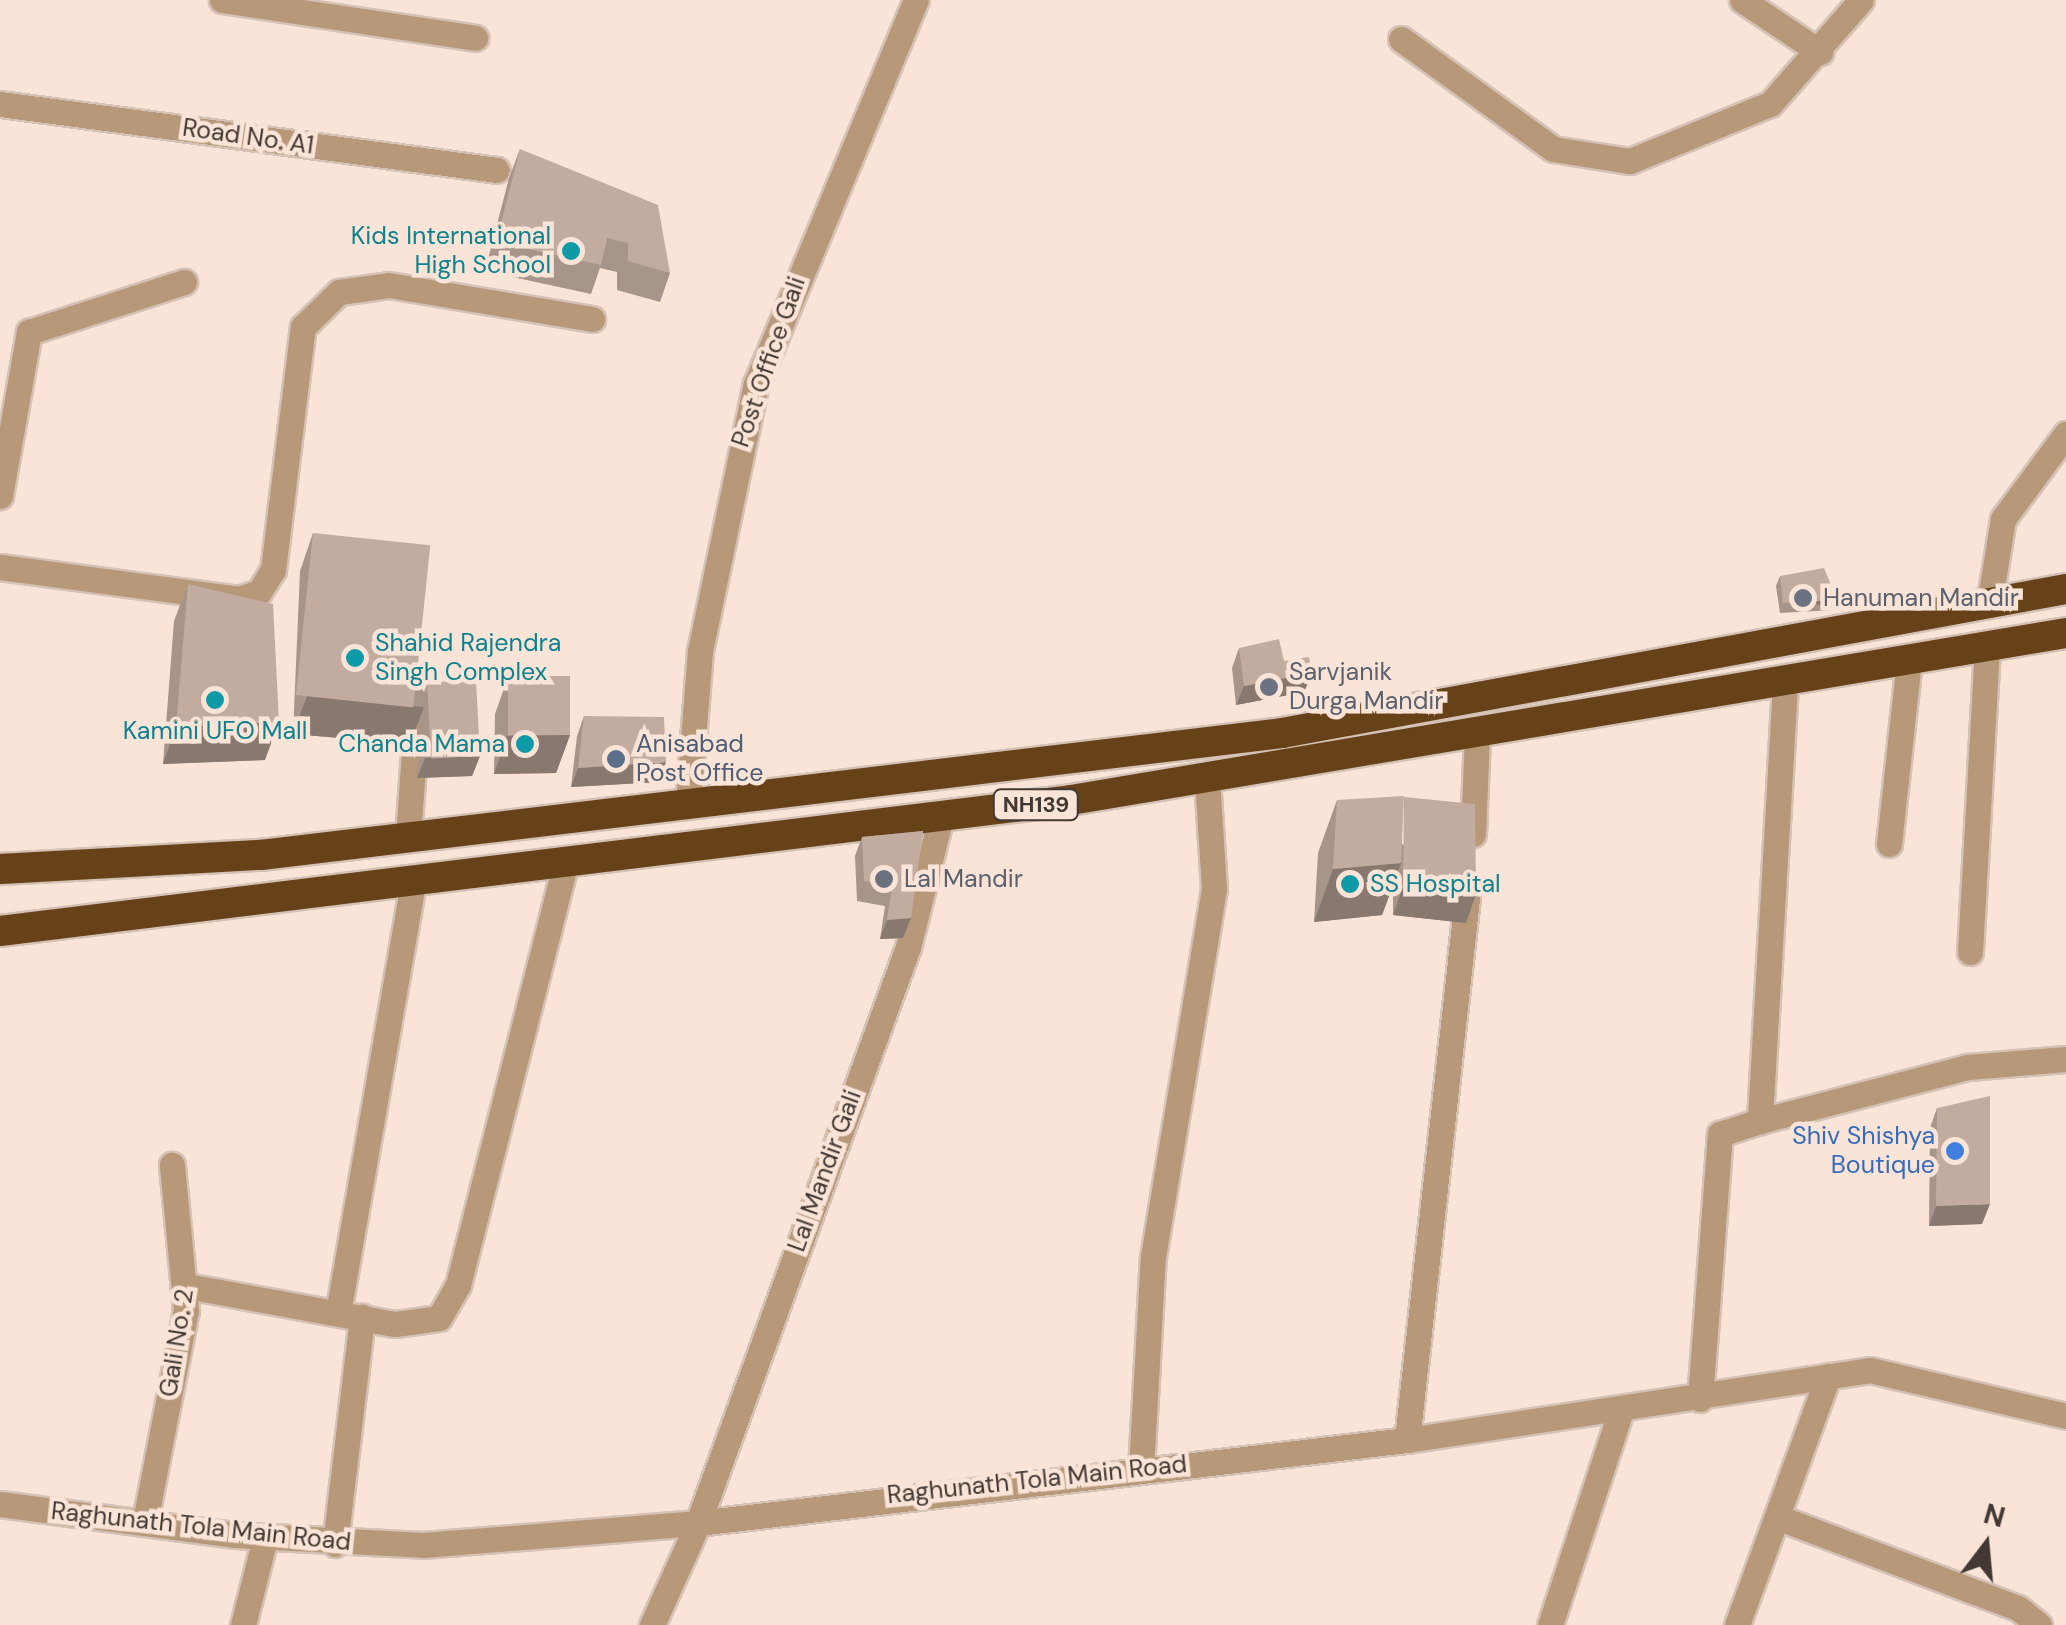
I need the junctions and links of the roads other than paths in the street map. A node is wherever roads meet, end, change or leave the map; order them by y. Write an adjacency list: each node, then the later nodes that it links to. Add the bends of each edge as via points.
1 (222, 0): 5 (street)
2 (916, 0): 24 (street, Post Office Gali, via 751,402 702,633)
3 (1742, 0): 7 (street)
4 (1861, 0): 7 (street)
5 (475, 38)
6 (1401, 39): 7 (street, via 1511,123 1600,162 1671,150 1745,118)
7 (1820, 52)
8 (0, 104): 9 (street, Road No. A1)
9 (497, 170)
10 (184, 282): 13 (street, via 29,332)
11 (592, 319): 14 (street, via 388,285 339,292 303,327 274,570 259,592 240,599)
12 (2066, 434): 16 (street, via 2002,519)
13 (0, 496)
14 (0, 567)
15 (2066, 589): 16 (highway, NH139)
16 (1989, 605): 24 (highway, NH139, via 1282,733)
17 (2066, 633): 18 (highway, NH139)
18 (1987, 646): 19 (highway, NH139); 32 (street)
19 (1909, 661): 21 (highway, NH139); 27 (street)
20 (421, 681): 26 (street)
21 (1785, 684): 22 (highway, NH139); 34 (street)
22 (1477, 734): 23 (highway, NH139); 42 (street, via 1456,1041 1424,1242)
23 (1207, 778): 25 (highway, NH139); 43 (street, via 1212,906 1152,1257)
24 (688, 804): 26 (highway, NH139)
25 (941, 817): 28 (highway, NH139); 47 (street, Lal Mandir Gali, via 908,947)
26 (408, 837): 29 (highway, NH139)
27 (1889, 844)
28 (566, 864): 30 (highway, NH139); 37 (street, via 452,1302 424,1326)
29 (0, 870)
30 (413, 883): 31 (highway, NH139); 37 (street)
31 (0, 931)
32 (1970, 952)
33 (2066, 1060): 34 (street, via 1968,1067)
34 (1760, 1121): 39 (street, via 1720,1134)
35 (172, 1165): 36 (street, Gali No. 2)
36 (187, 1286): 37 (street); 46 (street, Gali No. 2)
37 (350, 1315): 49 (street)
38 (1828, 1376): 39 (street, Raghunath Tola Main Road); 41 (street, Raghunath Tola Main Road, via 1918,1374); 45 (street)
39 (1700, 1400): 40 (street, Raghunath Tola Main Road)
40 (1620, 1413): 42 (street, Raghunath Tola Main Road); 52 (street)
41 (2066, 1416)
42 (1407, 1440): 43 (street, Raghunath Tola Main Road)
43 (1142, 1469): 47 (street, Raghunath Tola Main Road)
44 (0, 1504): 46 (street, Raghunath Tola Main Road)
45 (1777, 1517): 53 (street); 54 (street, via 2018,1608)
46 (144, 1521): 48 (street, Raghunath Tola Main Road)
47 (698, 1523): 49 (street, Raghunath Tola Main Road); 51 (street, Lal Mandir Gali)
48 (264, 1538): 49 (street, Raghunath Tola Main Road); 50 (street)
49 (335, 1544)
50 (243, 1625)
51 (652, 1625)
52 (1550, 1625)
53 (1737, 1625)
54 (2039, 1625)

